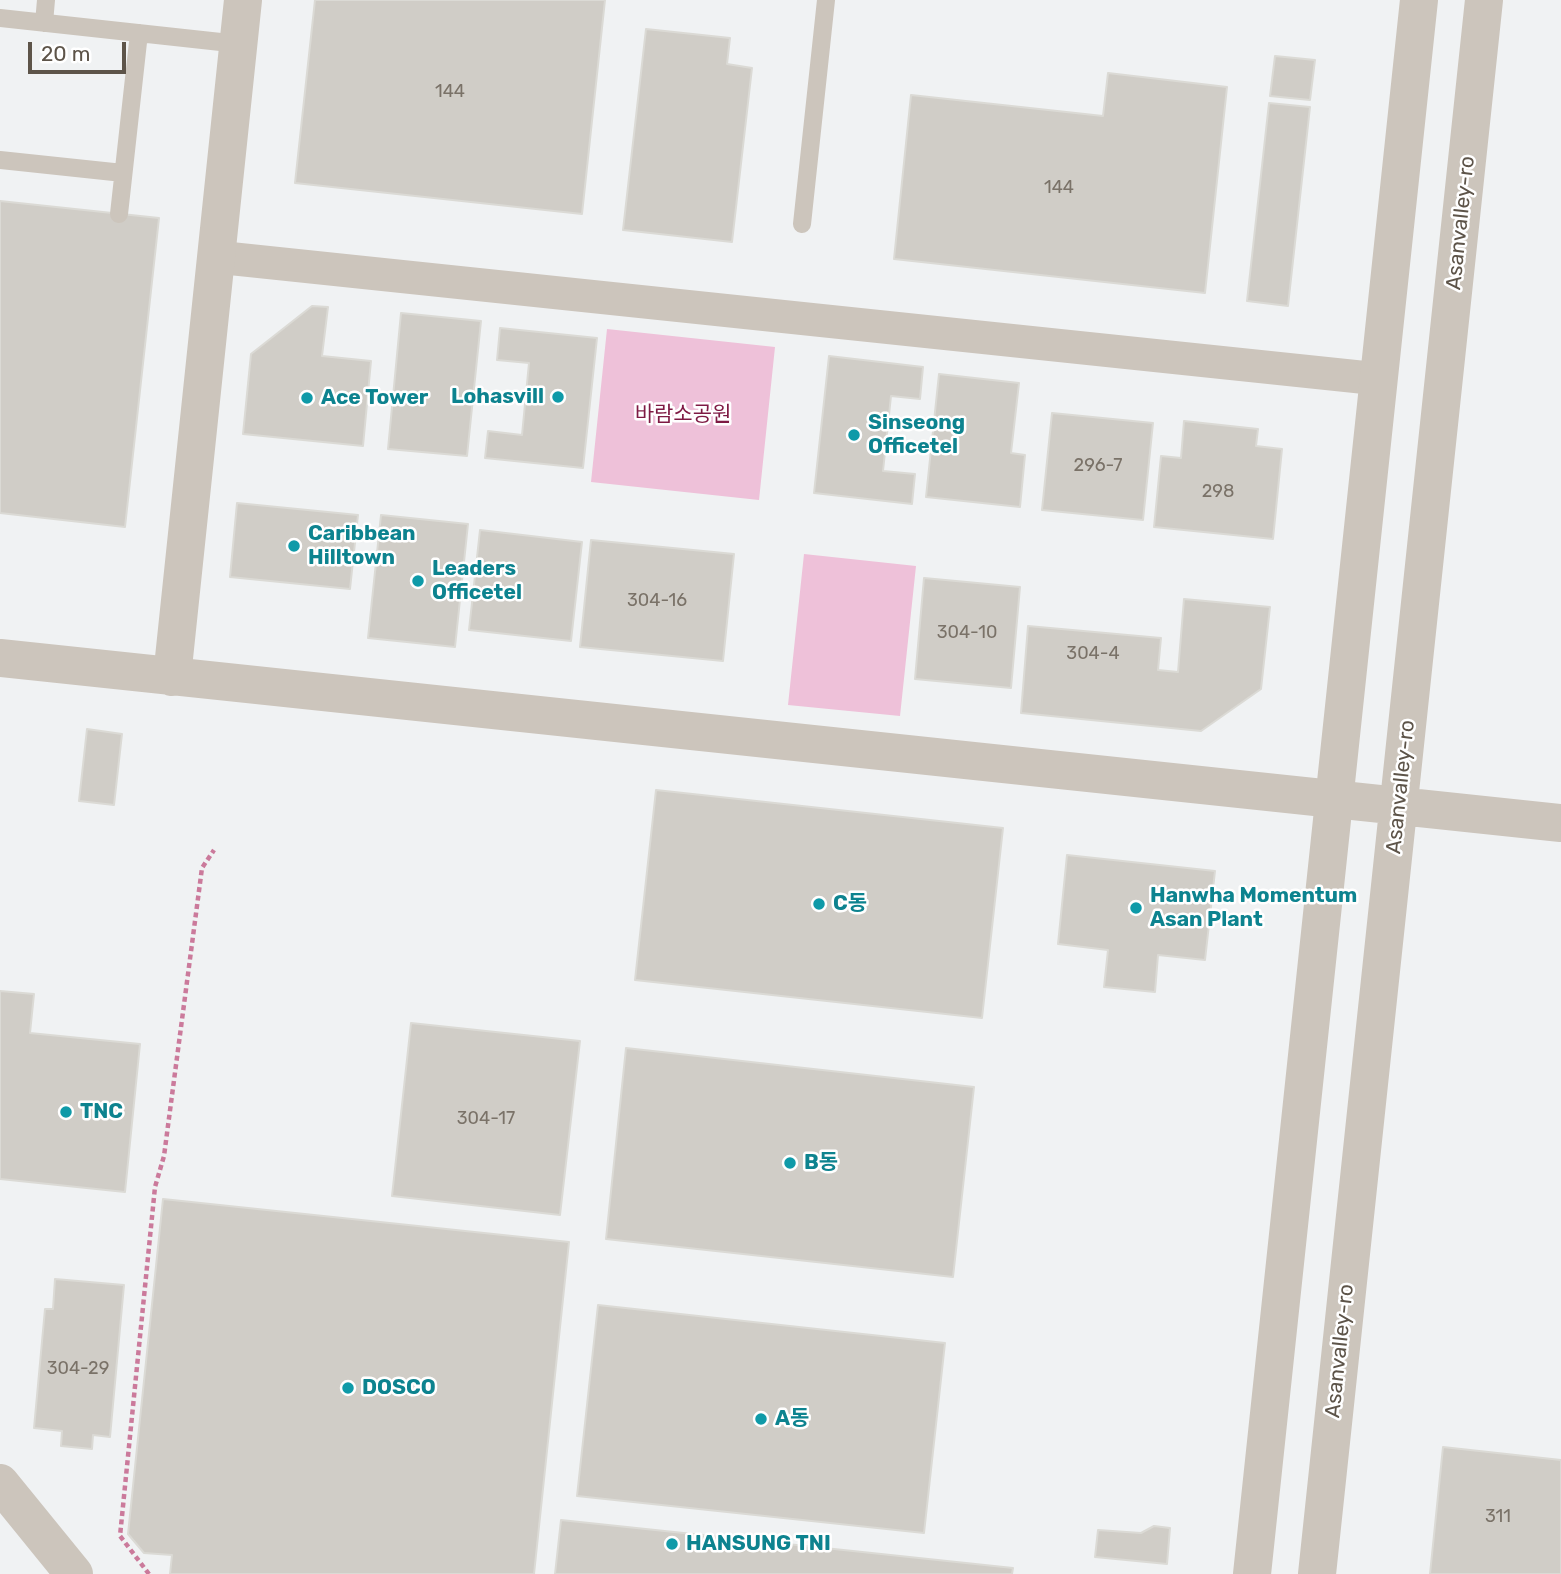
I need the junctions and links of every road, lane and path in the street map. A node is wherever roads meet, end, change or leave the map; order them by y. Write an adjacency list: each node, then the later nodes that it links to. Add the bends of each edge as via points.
1 (46, 0): 7 (lane)
2 (243, 0): 9 (street)
3 (826, 0): 13 (lane)
4 (1419, 0): 15 (street)
5 (1484, 0): 19 (street, Asanvalley-ro)
6 (0, 18): 7 (lane)
7 (44, 23): 8 (lane)
8 (139, 33): 9 (lane); 11 (lane)
9 (239, 44): 14 (street)
10 (0, 160): 11 (lane)
11 (123, 173): 12 (lane)
12 (119, 214)
13 (802, 224)
14 (216, 257): 15 (street); 17 (street)
15 (1379, 379): 18 (street)
16 (0, 658): 17 (street)
17 (172, 677): 18 (street)
18 (1333, 799): 19 (street); 25 (street)
19 (1400, 806): 20 (street); 26 (street, Asanvalley-ro)
20 (1561, 823)
21 (214, 850): 24 (path, via 202,868 164,1156 155,1187 120,1536)
22 (0, 1483): 23 (street)
23 (74, 1574)
24 (149, 1574)
25 (1252, 1574)
26 (1317, 1574)

